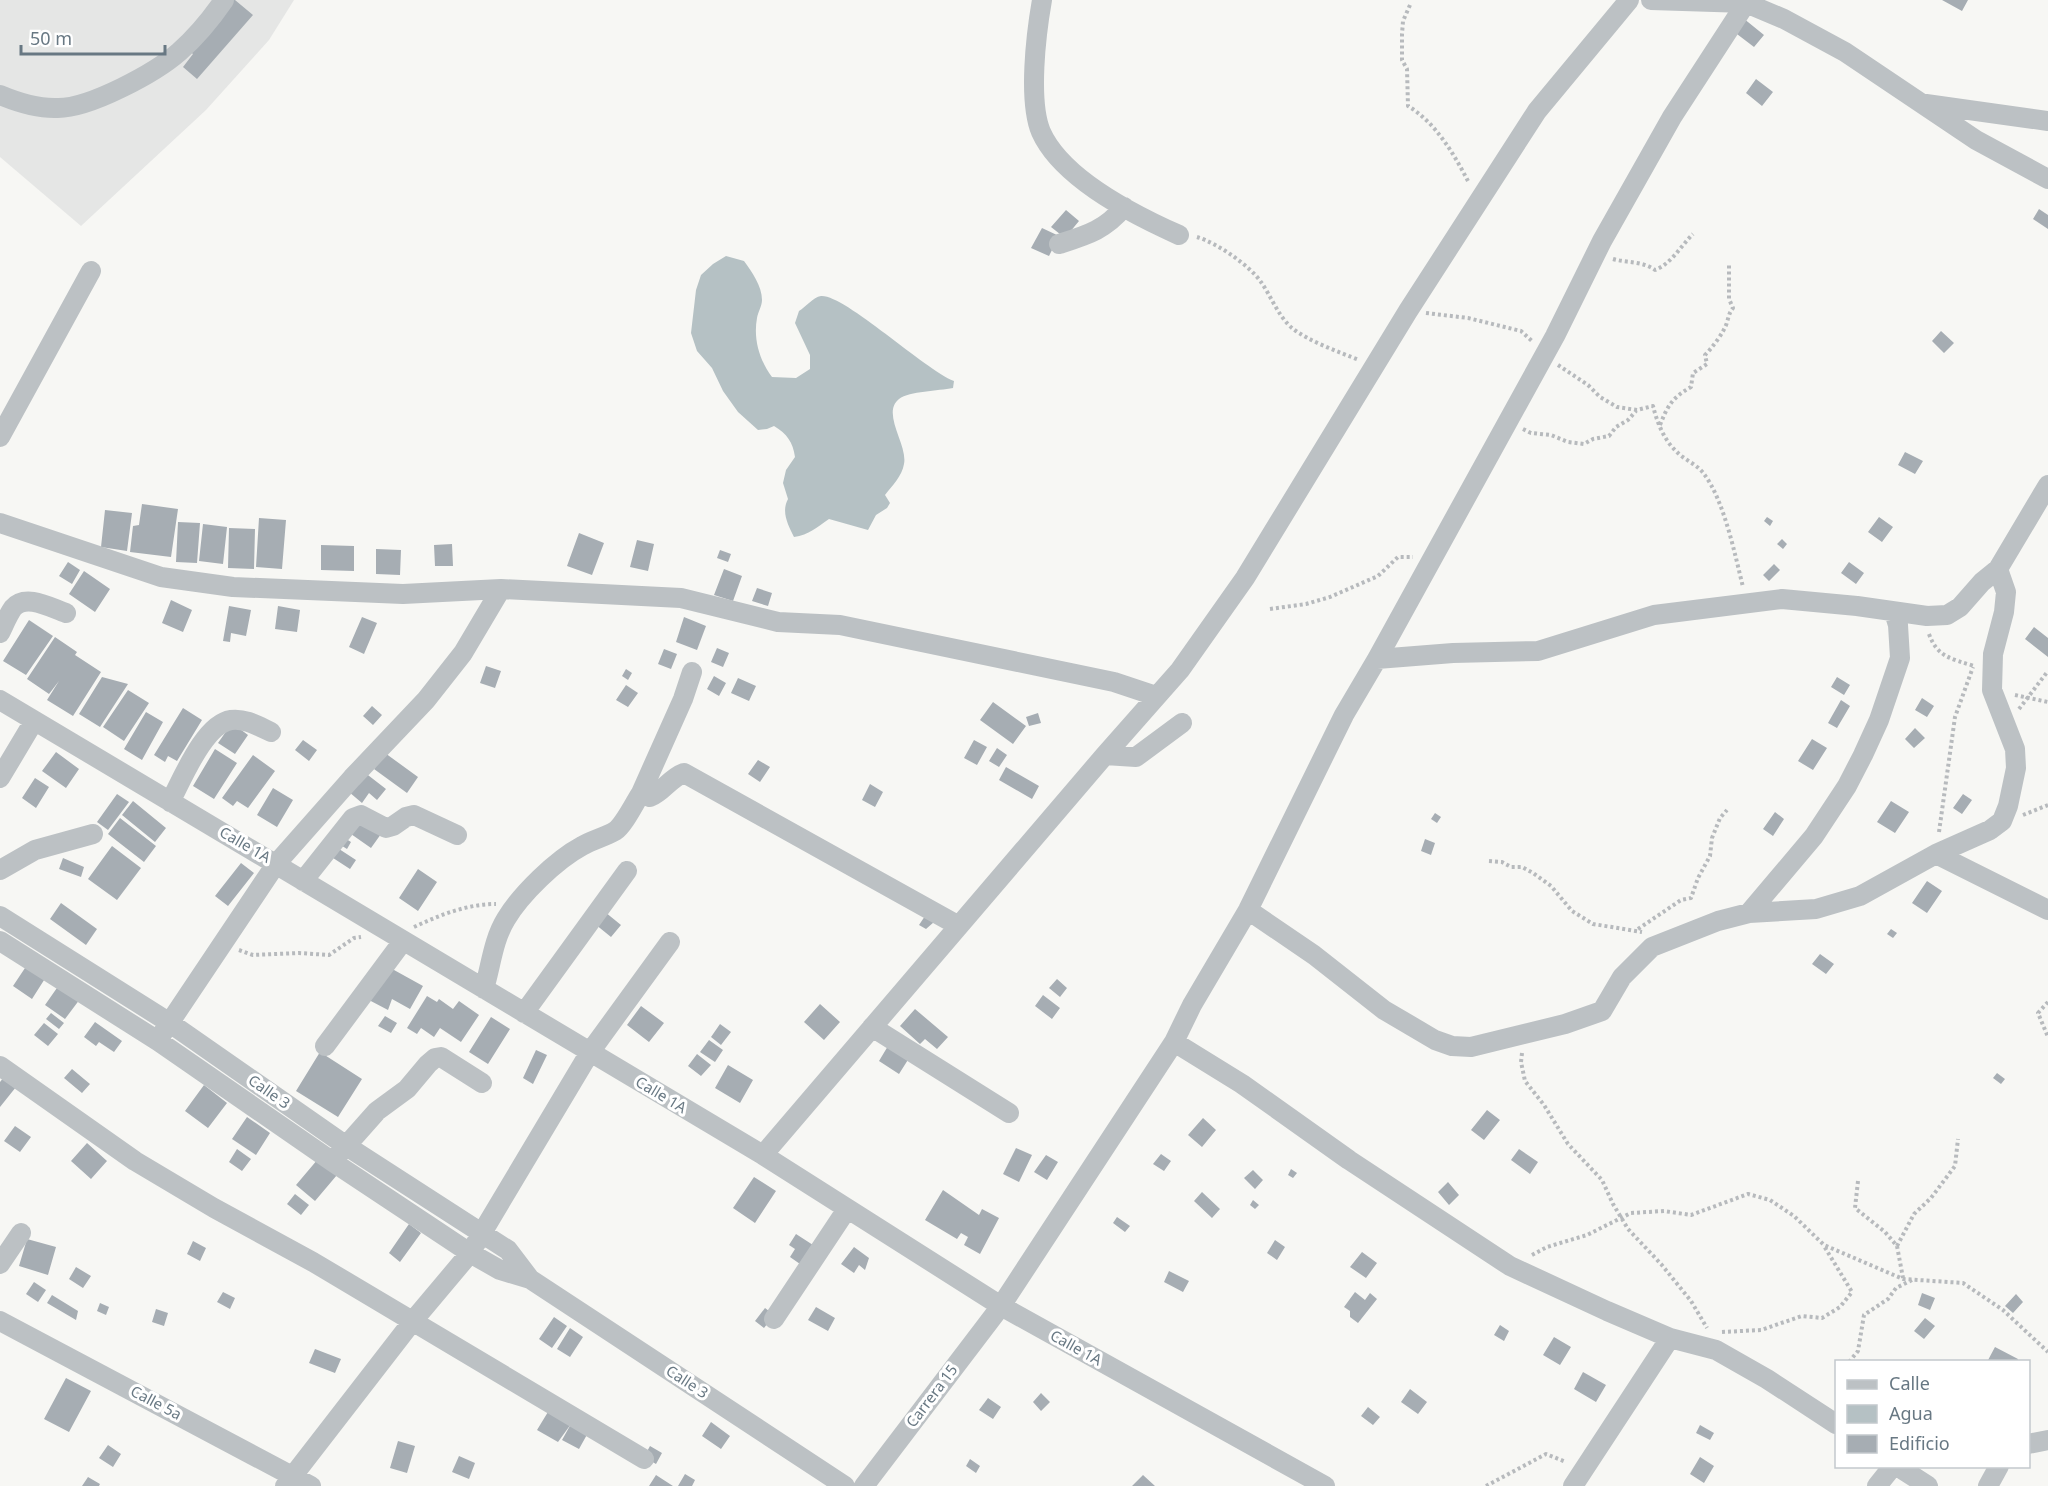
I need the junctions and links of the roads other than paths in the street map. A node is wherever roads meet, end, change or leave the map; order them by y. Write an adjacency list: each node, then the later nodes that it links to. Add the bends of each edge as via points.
1 (224, 0): 6 (street, via 178,54 133,82 90,102 60,108 32,107)
2 (1042, 0): 10 (street, via 1035,77 1037,120 1042,133 1072,172)
3 (1629, 0): 24 (street, via 1537,111 1408,310 1245,578 1180,670)
4 (1652, 0): 5 (street)
5 (1746, 3): 7 (street, via 1845,52); 22 (street, Carrera 15, via 1672,117)
6 (0, 95)
7 (1918, 103): 8 (street); 9 (street)
8 (2048, 122)
9 (2048, 179)
10 (1124, 207): 11 (street); 12 (street, via 1097,231)
11 (1179, 235)
12 (1059, 244)
13 (91, 271): 14 (street)
14 (0, 437)
15 (2048, 485): 17 (street)
16 (0, 523): 18 (street, via 161,577 233,587 403,594)
17 (1998, 569): 19 (street, via 1947,615); 35 (street, via 2006,592 2004,612 1993,654 1983,666 2014,749 2016,768 2008,806 2002,821 1990,830)
18 (501, 589): 24 (street, via 681,598 778,622 840,625 1114,682); 36 (street, via 463,653 426,700)
19 (1894, 612): 22 (street, via 1782,599 1654,615 1538,651); 42 (street, via 1900,657 1863,755 1815,836)
20 (66, 613): 21 (street, via 23,601 14,607)
21 (0, 633)
22 (1377, 659): 40 (street, Carrera 15, via 1344,716)
23 (692, 672): 31 (street)
24 (1156, 696): 29 (street)
25 (0, 700): 26 (street, Calle 1A)
26 (34, 721): 30 (street); 32 (street, Calle 1A)
27 (1182, 723): 29 (street, via 1136,757)
28 (271, 732): 32 (street, via 249,721 231,720 217,725 207,735)
29 (1105, 755): 44 (street)
30 (0, 778)
31 (641, 793): 44 (street, via 650,797 657,794 675,776 684,773 694,777); 48 (street, via 617,830 559,862 518,904 494,945)
32 (170, 802): 36 (street, Calle 1A)
33 (93, 834): 37 (street, via 35,850)
34 (457, 835): 39 (street, via 414,815 386,828 356,816)
35 (1936, 854): 41 (street); 42 (street, via 1860,896 1816,909)
36 (276, 864): 39 (street, Calle 1A); 50 (street)
37 (0, 870)
38 (627, 871): 49 (street)
39 (303, 881): 45 (street, Calle 1A)
40 (1248, 910): 42 (street, via 1384,1010 1435,1040 1472,1047 1602,1011 1622,977 1652,946); 53 (street, Carrera 15)
41 (2048, 910)
42 (1749, 913)
43 (0, 916): 50 (street, Calle 3)
44 (959, 926): 51 (street)
45 (399, 938): 48 (street, Calle 1A); 54 (street)
46 (0, 941): 52 (street, Calle 3)
47 (670, 942): 55 (street)
48 (484, 989): 49 (street, Calle 1A)
49 (524, 1013): 55 (street, Calle 1A)
50 (170, 1023): 52 (street); 59 (street, Calle 3)
51 (872, 1027): 58 (street); 60 (street)
52 (158, 1041): 61 (street, Calle 3)
53 (1174, 1042): 68 (street, Carrera 15); 72 (street, via 1510,1266)
54 (326, 1046)
55 (590, 1052): 60 (street, Calle 1A); 64 (street)
56 (0, 1066): 71 (street, via 135,1161)
57 (482, 1083): 59 (street, via 441,1057 435,1058)
58 (1009, 1113)
59 (345, 1145): 61 (street); 64 (street, Calle 3)
60 (763, 1155): 62 (street, Calle 1A)
61 (333, 1162): 65 (street, Calle 3)
62 (847, 1209): 68 (street, Calle 1A); 69 (street)
63 (21, 1233): 66 (street)
64 (483, 1233): 65 (street); 67 (street, Calle 3, via 508,1250)
65 (470, 1254): 67 (street, Calle 3, via 500,1270); 71 (street)
66 (0, 1264)
67 (530, 1279): 82 (street, Calle 3)
68 (1001, 1306): 83 (street, Carrera 15); 84 (street, Calle 1A)
69 (774, 1319)
70 (0, 1321): 80 (street, Calle 5a)
71 (412, 1322): 76 (street); 80 (street)
72 (1670, 1338): 73 (street, via 1713,1341); 85 (street)
73 (1835, 1423)
74 (2048, 1440): 75 (street)
75 (2030, 1444)
76 (644, 1459)
77 (1894, 1468): 86 (street)
78 (1897, 1468): 87 (street)
79 (1998, 1468): 88 (street)
80 (289, 1481): 81 (street, Calle 5a)
81 (311, 1486)
82 (845, 1486)
83 (864, 1486)
84 (1325, 1486)
85 (1573, 1486)
86 (1877, 1486)
87 (1928, 1486)
88 (1988, 1486)

